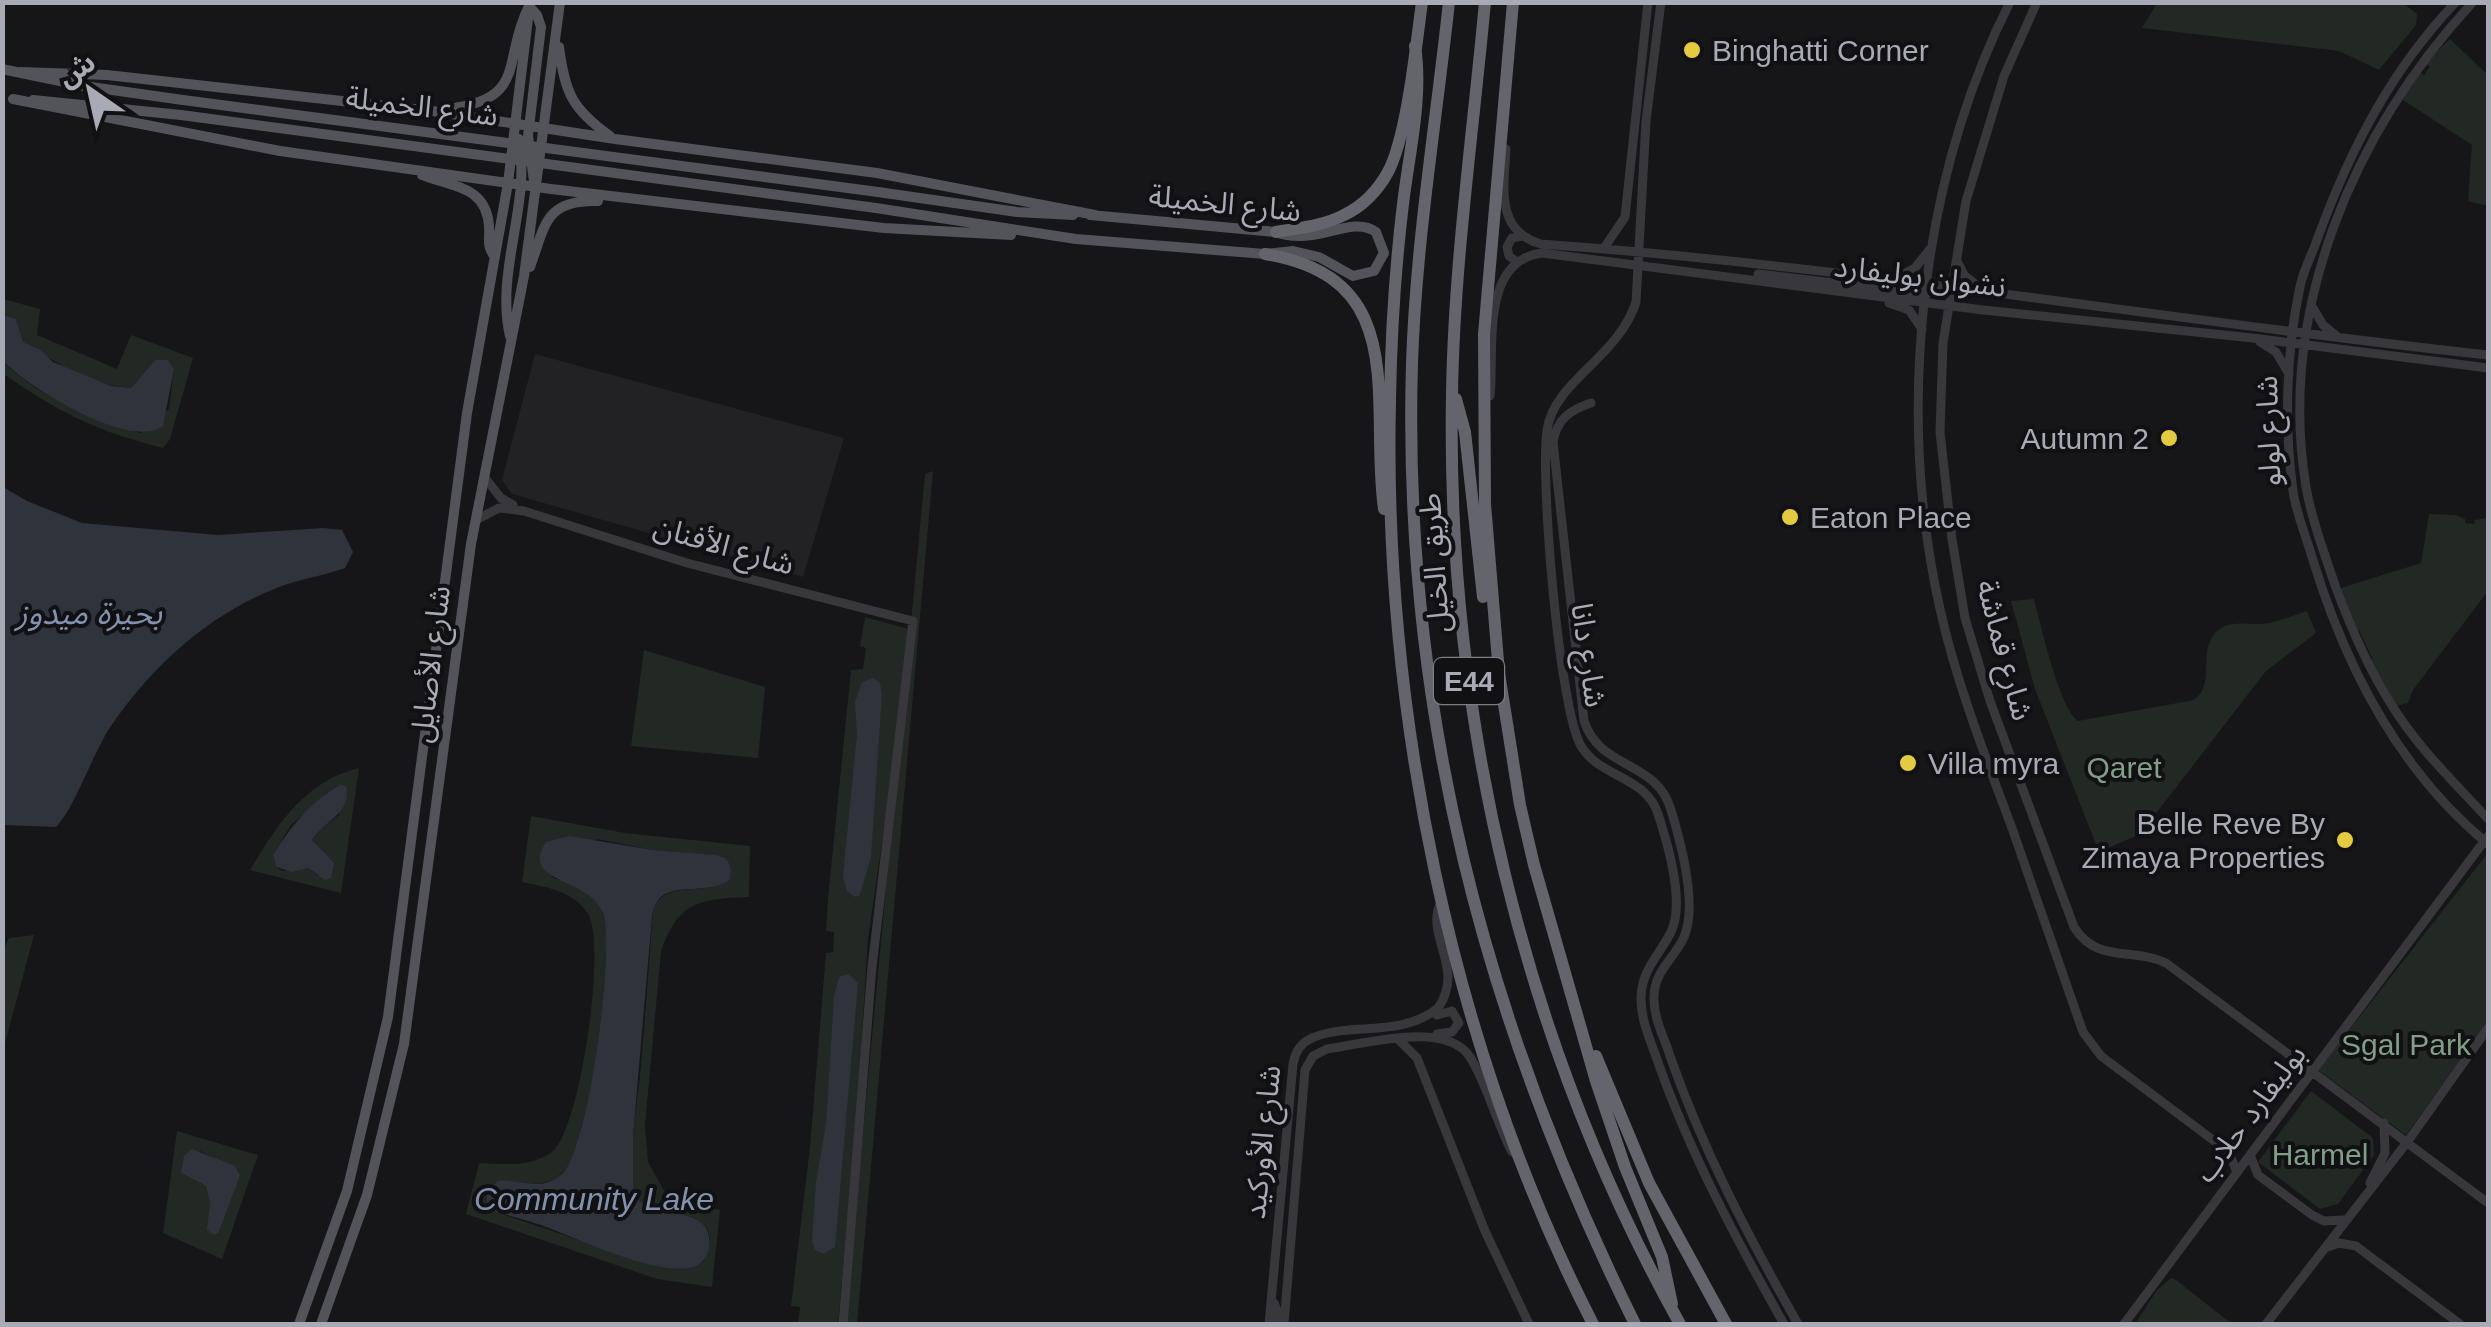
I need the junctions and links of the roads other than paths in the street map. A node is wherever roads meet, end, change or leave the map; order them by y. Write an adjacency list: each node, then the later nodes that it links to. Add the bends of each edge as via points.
1 (560, 2): 13 (main road, شارع الأصايل)
2 (1422, 2): 14 (highway)
3 (1449, 2): 101 (highway, طريق الخيل / E44, via 1412,362 1414,504 1431,693 1459,846 1508,1020 1556,1154)
4 (1485, 2): 62 (highway, طريق الخيل / E44)
5 (1513, 2): 21 (highway)
6 (1648, 2): 36 (street, via 1625,216)
7 (1661, 2): 37 (street, شارع دانا)
8 (2010, 2): 35 (street, شارع قماشة, via 1959,135)
9 (2037, 2): 39 (street, شارع قماشة, via 1981,146)
10 (2456, 2): 15 (street, شارع لولو)
11 (2473, 2): 16 (street, شارع لولو)
12 (529, 4): 20 (main road, via 502,88 483,102); 22 (main road, شارع الأصايل); 23 (main road, via 541,27)
13 (556, 30): 24 (main road, شارع الأصايل); 25 (main road, via 569,95)
14 (1415, 46): 32 (highway, via 1396,152 1378,188 1337,218); 68 (highway, via 1417,89 1392,339)
15 (2411, 55): 16 (street); 55 (street, شارع لولو, via 2337,185 2300,284)
16 (2421, 63): 51 (street, شارع لولو, via 2354,173)
17 (2, 69): 18 (main road, شارع الخميلة)
18 (20, 72): 20 (main road, via 107,74); 31 (main road, شارع الخميلة, bridge, via 183,100 1032,214)
19 (8, 99): 26 (main road); 33 (main road, شارع الخميلة, bridge, via 181,116)
20 (432, 111): 22 (main road)
21 (1502, 120): 34 (street, via 1505,211); 64 (highway)
22 (515, 124): 23 (main road); 27 (main road, شارع الأصايل); 28 (main road)
23 (529, 126): 24 (main road); 29 (main road)
24 (544, 128): 25 (main road); 29 (main road, شارع الأصايل)
25 (615, 139): 31 (main road, via 877,172)
26 (413, 169): 27 (main road); 40 (main road, via 477,197 488,216 488,247)
27 (508, 183): 28 (main road); 40 (main road, شارع الأصايل)
28 (522, 185): 29 (main road); 57 (main road, via 506,300)
29 (536, 187): 30 (main road); 43 (main road, شارع الأصايل)
30 (624, 198): 33 (main road, via 884,228); 43 (main road, via 580,201 555,211)
31 (1095, 215): 32 (main road, شارع الخميلة)
32 (1276, 232): 38 (main road, شارع الخميلة, via 1310,237 1360,224 1376,232 1384,253 1374,271 1360,276 1306,253)
33 (1037, 235): 38 (main road, شارع الخميلة)
34 (1522, 236): 36 (street, نشوان بوليفارد, via 1541,244); 41 (street, via 1506,247)
35 (1931, 247): 45 (street); 48 (street, شارع قماشة)
36 (1604, 248): 37 (street, نشوان بوليفارد)
37 (1637, 251): 42 (street, شارع دانا); 45 (street, نشوان بوليفارد)
38 (1265, 254): 68 (highway, via 1325,274 1366,318 1376,358 1382,495)
39 (1956, 256): 46 (street, شارع قماشة); 47 (street, via 1964,275)
40 (495, 257): 95 (main road, شارع الأصايل, via 467,413 388,1016 347,1191)
41 (1517, 262): 42 (street, نشوان بوليفارد, via 1542,253); 64 (street, via 1499,290)
42 (1636, 263): 44 (street, نشوان بوليفارد); 104 (street, شارع دانا, via 1637,298 1625,329 1562,395 1547,426 1568,701 1576,736 1589,756 1638,786 1658,813 1677,910 1644,976 1642,1013 1693,1148)
43 (524, 276): 57 (main road, شارع الأصايل)
44 (1737, 276): 48 (street); 49 (street, نشوان بوليفارد)
45 (1897, 278): 48 (street, نشوان بوليفارد)
46 (1952, 286): 47 (street, نشوان بوليفارد); 48 (street, نشوان بوليفارد); 50 (street, شارع قماشة)
47 (1986, 290): 55 (street, نشوان بوليفارد)
48 (1926, 293): 49 (street, نشوان بوليفارد); 50 (street, نشوان بوليفارد); 52 (street, شارع قماشة)
49 (1874, 296): 52 (street, via 1909,310)
50 (1950, 306): 54 (street, نشوان بوليفارد); 69 (street, شارع قماشة, via 1939,402)
51 (2312, 306): 53 (street, شارع لولو); 56 (street, via 2322,326)
52 (1922, 333): 70 (street, شارع قماشة, via 1920,450)
53 (2308, 335): 55 (street, نشوان بوليفارد); 56 (street, نشوان بوليفارد); 58 (street, شارع لولو)
54 (2253, 338): 55 (street, نشوان بوليفارد); 61 (street, via 2276,352)
55 (2293, 338): 58 (street, نشوان بوليفارد); 61 (street, شارع لولو)
56 (2340, 339): 59 (street, نشوان بوليفارد)
57 (511, 342): 65 (main road, شارع الأصايل)
58 (2306, 346): 60 (street, نشوان بوليفارد); 74 (street, شارع لولو, via 2306,486 2347,617 2392,707)
59 (2488, 355)
60 (2488, 368)
61 (2289, 376): 76 (street, شارع لولو, via 2294,496 2333,623 2388,728 2440,798)
62 (1452, 391): 71 (highway, via 1465,432 1492,670); 94 (highway, طريق الخيل / E44, via 1464,641 1505,874 1578,1108)
63 (1592, 402): 105 (street, شارع دانا, via 1567,414 1553,442 1584,721 1601,750 1649,776 1668,802 1690,907 1683,939 1656,980 1656,1014 1708,1150)
64 (1483, 424): 71 (highway, via 1488,560)
65 (485, 478): 66 (street, شارع الأفنان); 67 (main road, شارع الأصايل)
66 (524, 511): 67 (street, شارع الأفنان, via 500,508); 97 (street, شارع الأفنان, via 687,563 912,621 872,967)
67 (476, 520): 96 (main road, شارع الأصايل, via 401,1060 367,1195)
68 (1392, 536): 78 (highway, via 1406,714)
69 (1958, 574): 70 (street, via 1950,584); 70 (street, via 1947,564); 72 (street, شارع قماشة)
70 (1934, 576): 77 (street, شارع قماشة, via 1959,680)
71 (1505, 717): 79 (highway, via 1530,850)
72 (2010, 758): 73 (street); 75 (street, شارع قماشة)
73 (2028, 764)
74 (2488, 820)
75 (2042, 838): 77 (street); 84 (street, شارع قماشة, via 2086,943 2104,953 2166,963)
76 (2487, 840): 84 (street, بوليفارد حلاب)
77 (2018, 846): 89 (street, شارع قماشة, via 2094,1049 2224,1148)
78 (1443, 900): 80 (street, شارع الأوركيد, via 1437,918 1450,972 1447,992 1431,1014); 88 (highway)
79 (1579, 1017): 94 (highway, via 1613,1135 1662,1257); 103 (highway, via 1649,1183)
80 (1405, 1024): 82 (street, via 1421,1024 1446,1010 1457,1014 1454,1030); 98 (street, شارع الأوركيد, via 1315,1036 1297,1050 1272,1302)
81 (2488, 1028): 86 (street)
82 (1424, 1036): 83 (street, شارع الأوركيد); 88 (street, via 1448,1039 1468,1054)
83 (1399, 1040): 98 (street, شارع الأوركيد, via 1322,1050 1307,1064); 99 (street, via 1417,1058)
84 (2313, 1072): 85 (street, شارع قماشة); 87 (street, بوليفارد حلاب)
85 (2384, 1124): 86 (street, شارع قماشة); 90 (street, via 2385,1153)
86 (2408, 1141): 90 (street); 91 (street, شارع قماشة)
87 (2250, 1155): 89 (street, بوليفارد حلاب); 92 (street, via 2258,1175 2317,1219)
88 (1525, 1172): 100 (highway)
89 (2237, 1172): 106 (street, بوليفارد حلاب)
90 (2368, 1191): 92 (street)
91 (2488, 1204)
92 (2345, 1219): 93 (street)
93 (2322, 1250): 107 (street); 108 (street, via 2356,1246)
94 (1672, 1311): 102 (highway, طريق الخيل / E44)
95 (299, 1324)
96 (321, 1324)
97 (843, 1324)
98 (1276, 1324)
99 (1529, 1324)
100 (1593, 1324)
101 (1634, 1324)
102 (1680, 1324)
103 (1726, 1324)
104 (1784, 1324)
105 (1798, 1324)
106 (2124, 1324)
107 (2266, 1324)
108 (2460, 1324)

